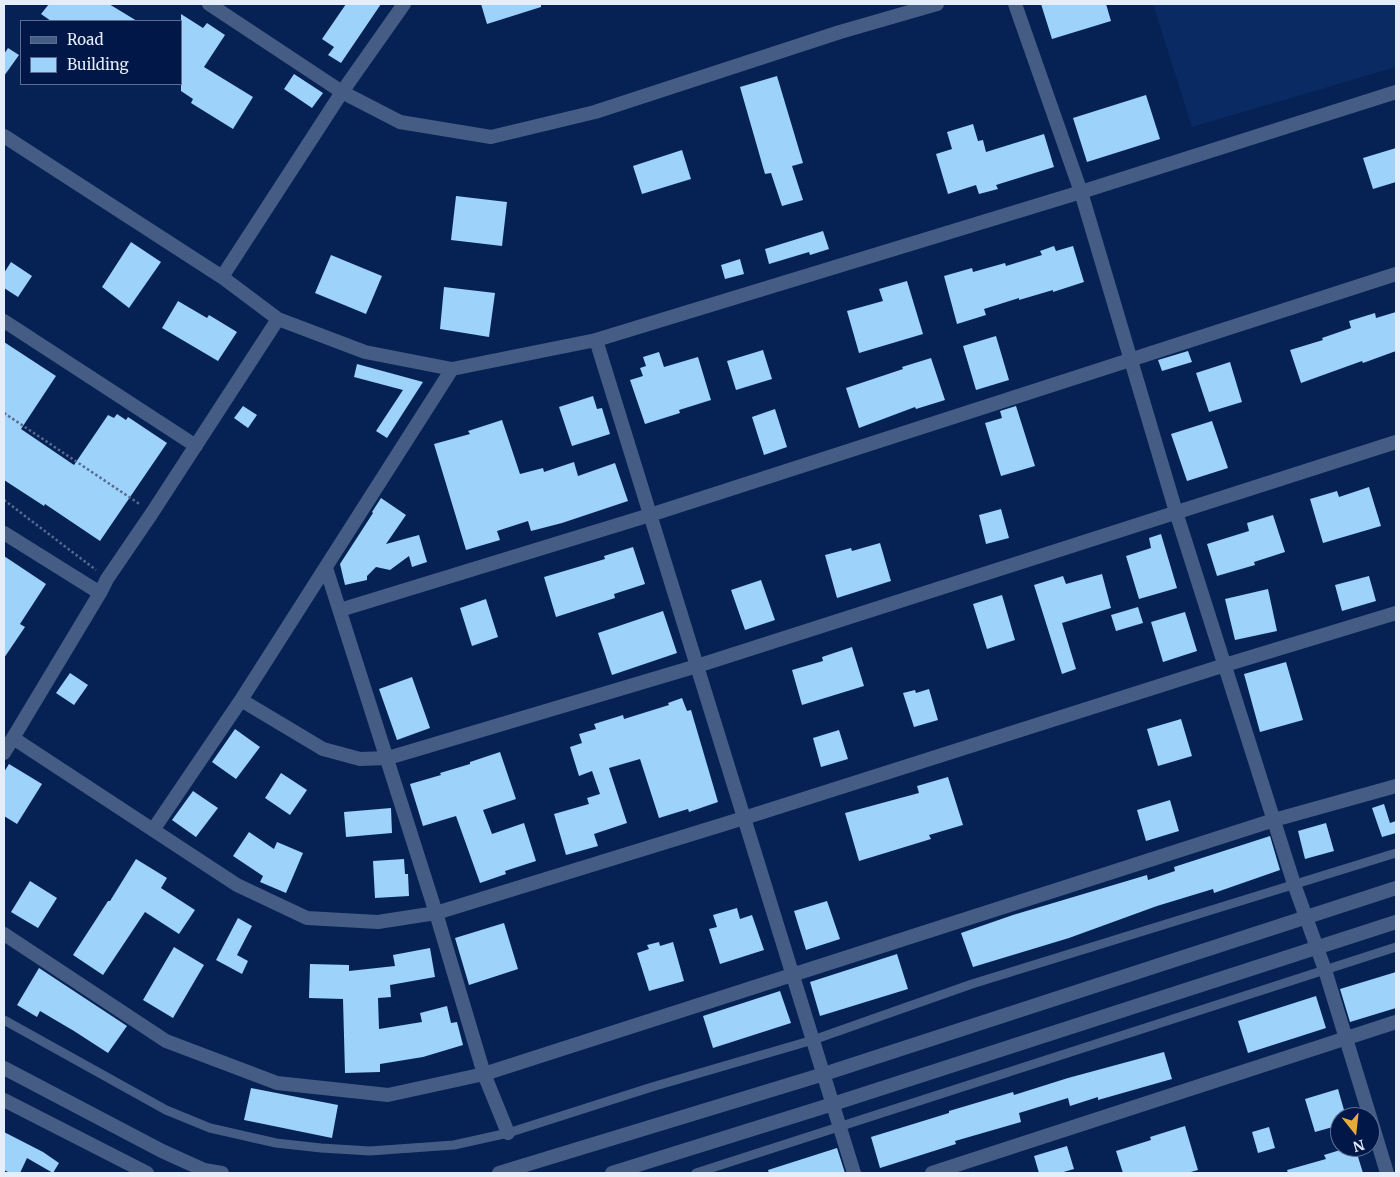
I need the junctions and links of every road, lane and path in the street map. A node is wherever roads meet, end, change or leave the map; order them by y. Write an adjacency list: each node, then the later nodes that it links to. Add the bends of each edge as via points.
1 (209, 4): 5 (street)
2 (404, 4): 5 (street)
3 (937, 4): 5 (street, via 595,112 491,137 400,122)
4 (1016, 4): 8 (street)
5 (342, 92): 10 (street)
6 (1396, 92): 8 (street)
7 (4, 136): 10 (street)
8 (1081, 192): 13 (street); 14 (street)
9 (1396, 274): 14 (street)
10 (222, 277): 11 (street)
11 (278, 319): 15 (street, via 365,352); 18 (street)
12 (4, 321): 18 (street)
13 (596, 340): 15 (street); 22 (street)
14 (1129, 360): 20 (street); 22 (street)
15 (452, 369): 24 (street)
16 (4, 413): 21 (path)
17 (1396, 442): 20 (street)
18 (196, 446): 21 (street)
19 (4, 500): 25 (path)
20 (1176, 512): 29 (street); 30 (street)
21 (152, 513): 25 (street)
22 (650, 515): 27 (street); 30 (street)
23 (4, 533): 26 (street)
24 (326, 568): 27 (street); 31 (street)
25 (107, 579): 26 (street)
26 (100, 594): 32 (street)
27 (340, 610): 34 (street)
28 (1396, 613): 29 (street)
29 (1226, 665): 36 (street); 37 (street)
30 (697, 666): 34 (street); 36 (street)
31 (241, 700): 34 (street, via 323,749 360,759); 38 (street)
32 (13, 738): 33 (street); 38 (street)
33 (4, 753)
34 (388, 758): 42 (street)
35 (1396, 786): 37 (street)
36 (744, 818): 42 (street); 49 (street)
37 (1274, 820): 40 (street); 49 (street)
38 (153, 830): 42 (street, via 237,885 307,918 378,922)
39 (1396, 852): 40 (lane)
40 (1294, 884): 43 (street); 53 (lane, via 972,984)
41 (1396, 888): 43 (street)
42 (436, 913): 55 (street)
43 (1306, 916): 46 (street); 56 (street)
44 (1396, 922): 46 (street)
45 (4, 934): 55 (street, via 166,1041 277,1083 388,1095)
46 (1317, 947): 48 (street); 58 (street)
47 (1396, 947): 48 (lane)
48 (1325, 970): 52 (street); 60 (lane)
49 (793, 976): 53 (street); 55 (street)
50 (4, 1020): 61 (lane, via 166,1110 210,1128 276,1143 370,1151 454,1145)
51 (1396, 1022): 52 (street)
52 (1346, 1037): 59 (street); 69 (street)
53 (813, 1040): 56 (street); 61 (lane)
54 (4, 1068): 64 (street, via 162,1152 204,1170)
55 (484, 1074): 61 (street)
56 (824, 1074): 58 (street); 65 (street)
57 (4, 1100): 63 (street)
58 (833, 1104): 60 (street); 66 (street)
59 (1367, 1107)
60 (840, 1128): 67 (lane); 68 (street)
61 (508, 1133)
62 (1380, 1150): 70 (street)
63 (147, 1173)
64 (222, 1173)
65 (499, 1173)
66 (612, 1173)
67 (696, 1173)
68 (854, 1173)
69 (932, 1173)
70 (1387, 1173)

